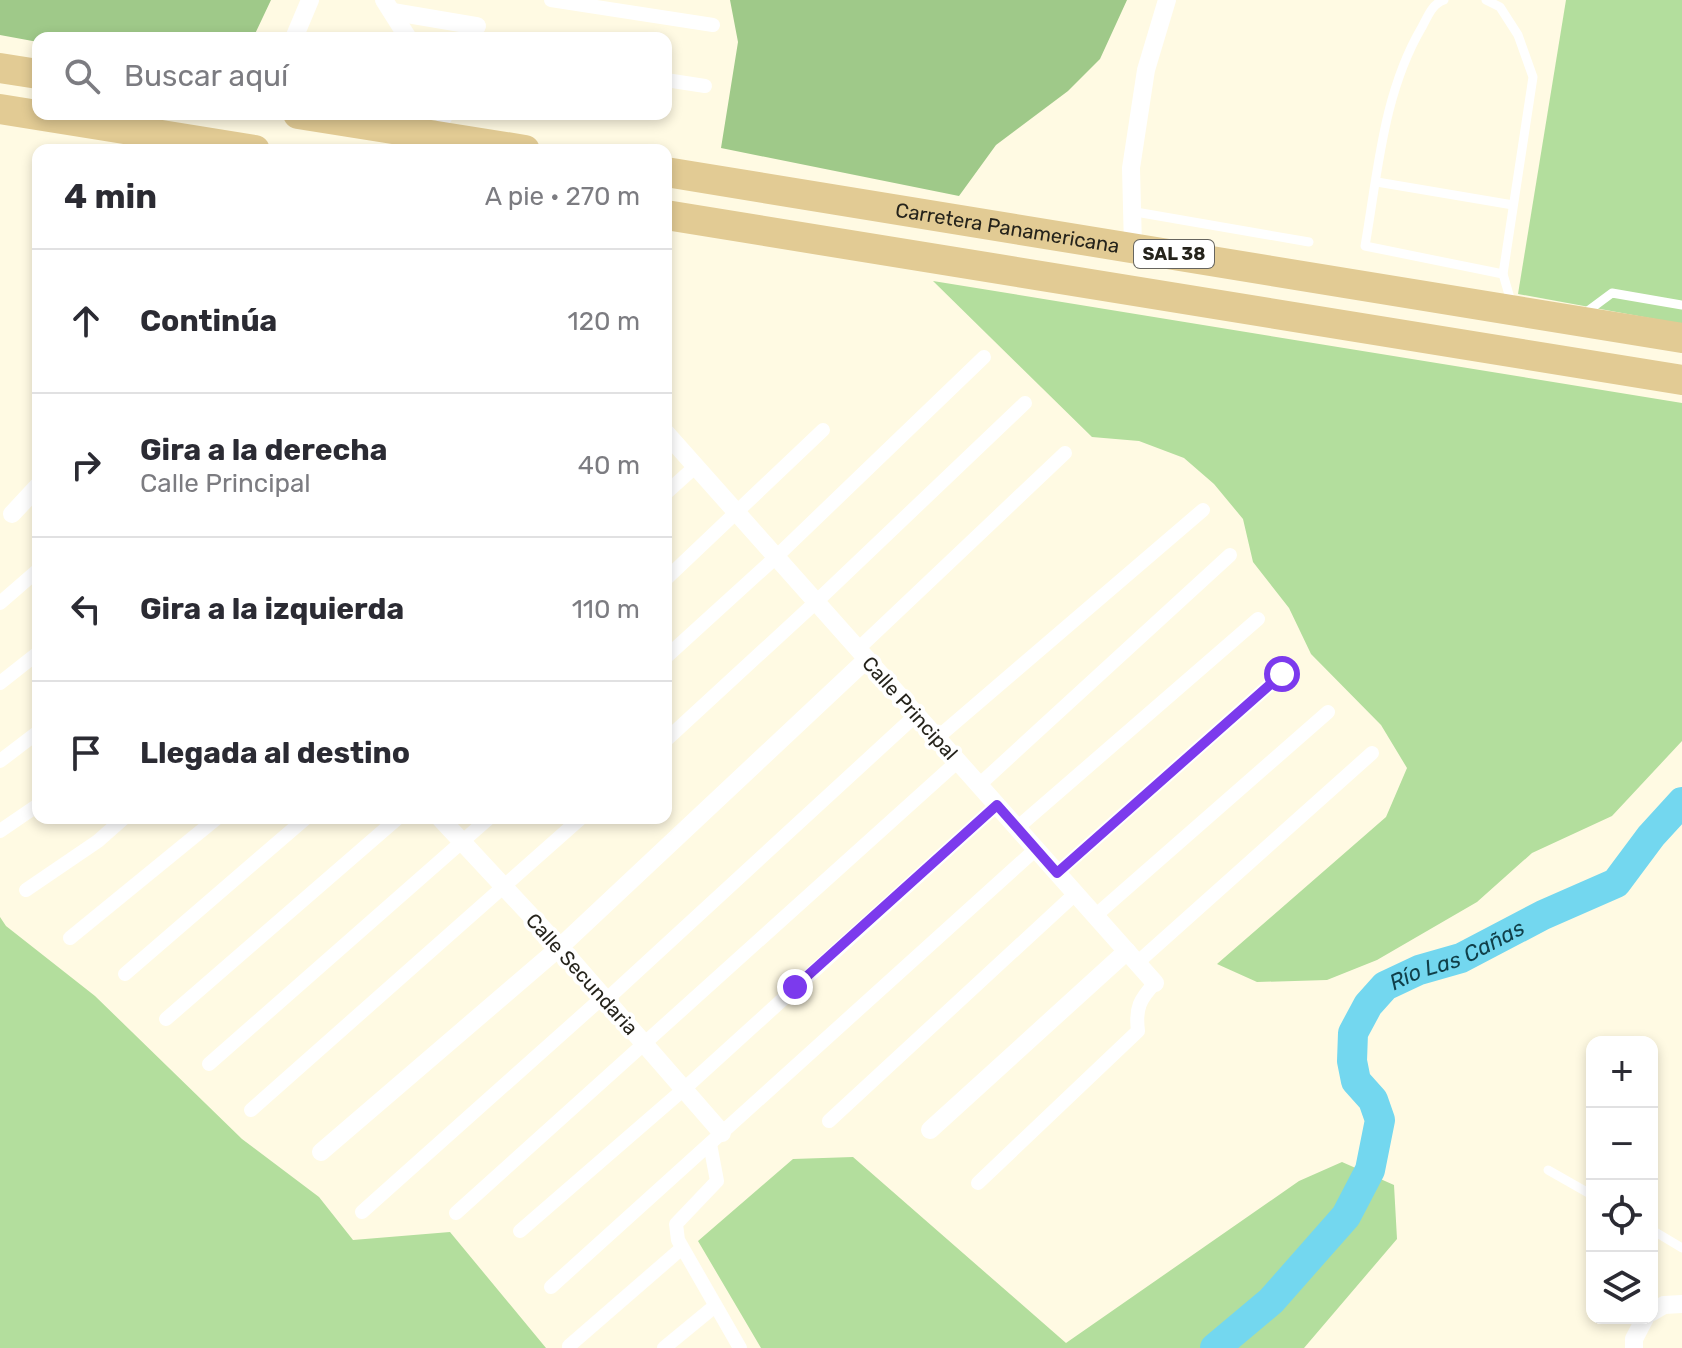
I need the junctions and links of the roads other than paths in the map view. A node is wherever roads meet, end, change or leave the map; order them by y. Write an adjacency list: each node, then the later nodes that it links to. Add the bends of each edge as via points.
1 (310, 0): 9 (street)
2 (551, 0): 7 (street)
3 (1167, 0): 25 (street, via 1146,70)
4 (1444, 0): 23 (lane, via 1436,3 1412,44 1392,91)
5 (1486, 0): 24 (lane, via 1500,7 1518,35 1533,77)
6 (389, 6): 8 (street); 10 (street)
7 (713, 25)
8 (477, 26)
9 (297, 32)
10 (404, 32)
11 (0, 68): 12 (highway)
12 (32, 73)
13 (672, 81): 14 (street)
14 (705, 86)
15 (0, 109): 16 (highway)
16 (32, 114)
17 (65, 120): 20 (highway)
18 (354, 120): 19 (highway)
19 (439, 129): 21 (highway)
20 (208, 144)
21 (500, 144)
22 (672, 173): 27 (highway, Carretera Panamericana / SAL 38)
23 (1377, 182): 24 (lane); 31 (lane, via 1365,246)
24 (1513, 205): 31 (lane)
25 (1130, 211): 28 (lane); 29 (street)
26 (672, 216): 30 (highway, SAL 38)
27 (1018, 228): 29 (highway, Carretera Panamericana / SAL 38); 30 (highway)
28 (1309, 242)
29 (1133, 247): 33 (highway, Carretera Panamericana / SAL 38)
30 (1013, 271): 37 (highway, SAL 38)
31 (1503, 274): 33 (lane)
32 (1682, 305): 34 (lane, via 1612,293)
33 (1513, 311): 34 (highway, Carretera Panamericana / SAL 38)
34 (1574, 321): 35 (highway, Carretera Panamericana / SAL 38)
35 (1682, 338)
36 (984, 357): 49 (street)
37 (1682, 380)
38 (1025, 403): 52 (street)
39 (823, 430): 46 (street)
40 (672, 440): 42 (street, Calle Principal)
41 (1065, 453): 56 (street)
42 (696, 466): 43 (street); 46 (street, Calle Principal)
43 (672, 488)
44 (32, 495): 47 (street)
45 (1203, 510): 64 (street)
46 (737, 513): 49 (street, Calle Principal); 50 (street)
47 (12, 514)
48 (1230, 555): 68 (street)
49 (776, 557): 52 (street, Calle Principal); 55 (street)
50 (672, 573)
51 (32, 575): 53 (street)
52 (816, 602): 56 (street, Calle Principal); 62 (street)
53 (0, 603)
54 (1258, 619): 78 (street)
55 (672, 652)
56 (863, 654): 61 (street, Calle Principal); 88 (street)
57 (32, 658): 59 (street)
58 (1282, 674): 82 (street)
59 (0, 683)
60 (1328, 712): 86 (street)
61 (916, 715): 64 (street, Calle Principal); 92 (street)
62 (672, 734)
63 (32, 737): 66 (street)
64 (937, 738): 67 (street, Calle Principal)
65 (1372, 753): 89 (street)
66 (0, 761)
67 (958, 761): 68 (street, Calle Principal); 94 (street)
68 (979, 785): 69 (street, Calle Principal)
69 (997, 805): 78 (street, Calle Principal); 96 (street)
70 (32, 809): 79 (street)
71 (117, 824): 84 (street)
72 (210, 824): 87 (street)
73 (299, 824): 90 (street)
74 (391, 824): 93 (street)
75 (446, 824): 80 (street, Calle Secundaria)
76 (482, 824): 80 (street)
77 (574, 824): 83 (street)
78 (1017, 828): 81 (street, Calle Principal)
79 (0, 831)
80 (462, 842): 83 (street, Calle Secundaria); 95 (street)
81 (1036, 849): 82 (street, Calle Principal); 100 (street)
82 (1057, 873): 85 (street, Calle Principal)
83 (504, 888): 88 (street, Calle Secundaria); 97 (street)
84 (26, 890)
85 (1075, 894): 86 (street, Calle Principal); 98 (street)
86 (1095, 916): 89 (street, Calle Principal)
87 (70, 938)
88 (560, 947): 92 (street, Calle Secundaria); 101 (street)
89 (1132, 957): 91 (street, Calle Principal); 99 (street)
90 (125, 974)
91 (1155, 983): 103 (street, via 1139,1000 1138,1031)
92 (605, 999): 94 (street, Calle Secundaria); 105 (street)
93 (166, 1019)
94 (645, 1045): 96 (street, Calle Secundaria); 106 (street)
95 (209, 1064)
96 (684, 1089): 100 (street, Calle Secundaria); 107 (street)
97 (251, 1110)
98 (829, 1121)
99 (930, 1130)
100 (716, 1139): 109 (street, via 717,1181 676,1224); 111 (street)
101 (321, 1152)
102 (1548, 1170): 104 (lane)
103 (978, 1183)
104 (1586, 1192)
105 (362, 1212)
106 (456, 1213)
107 (520, 1231)
108 (1658, 1234): 110 (lane)
109 (682, 1248): 113 (street); 116 (street)
110 (1682, 1248)
111 (551, 1287)
112 (1682, 1304): 114 (street)
113 (715, 1306): 117 (street); 118 (street)
114 (1658, 1308)
115 (1642, 1324): 119 (street)
116 (569, 1346)
117 (664, 1348)
118 (740, 1348)
119 (1634, 1348)

